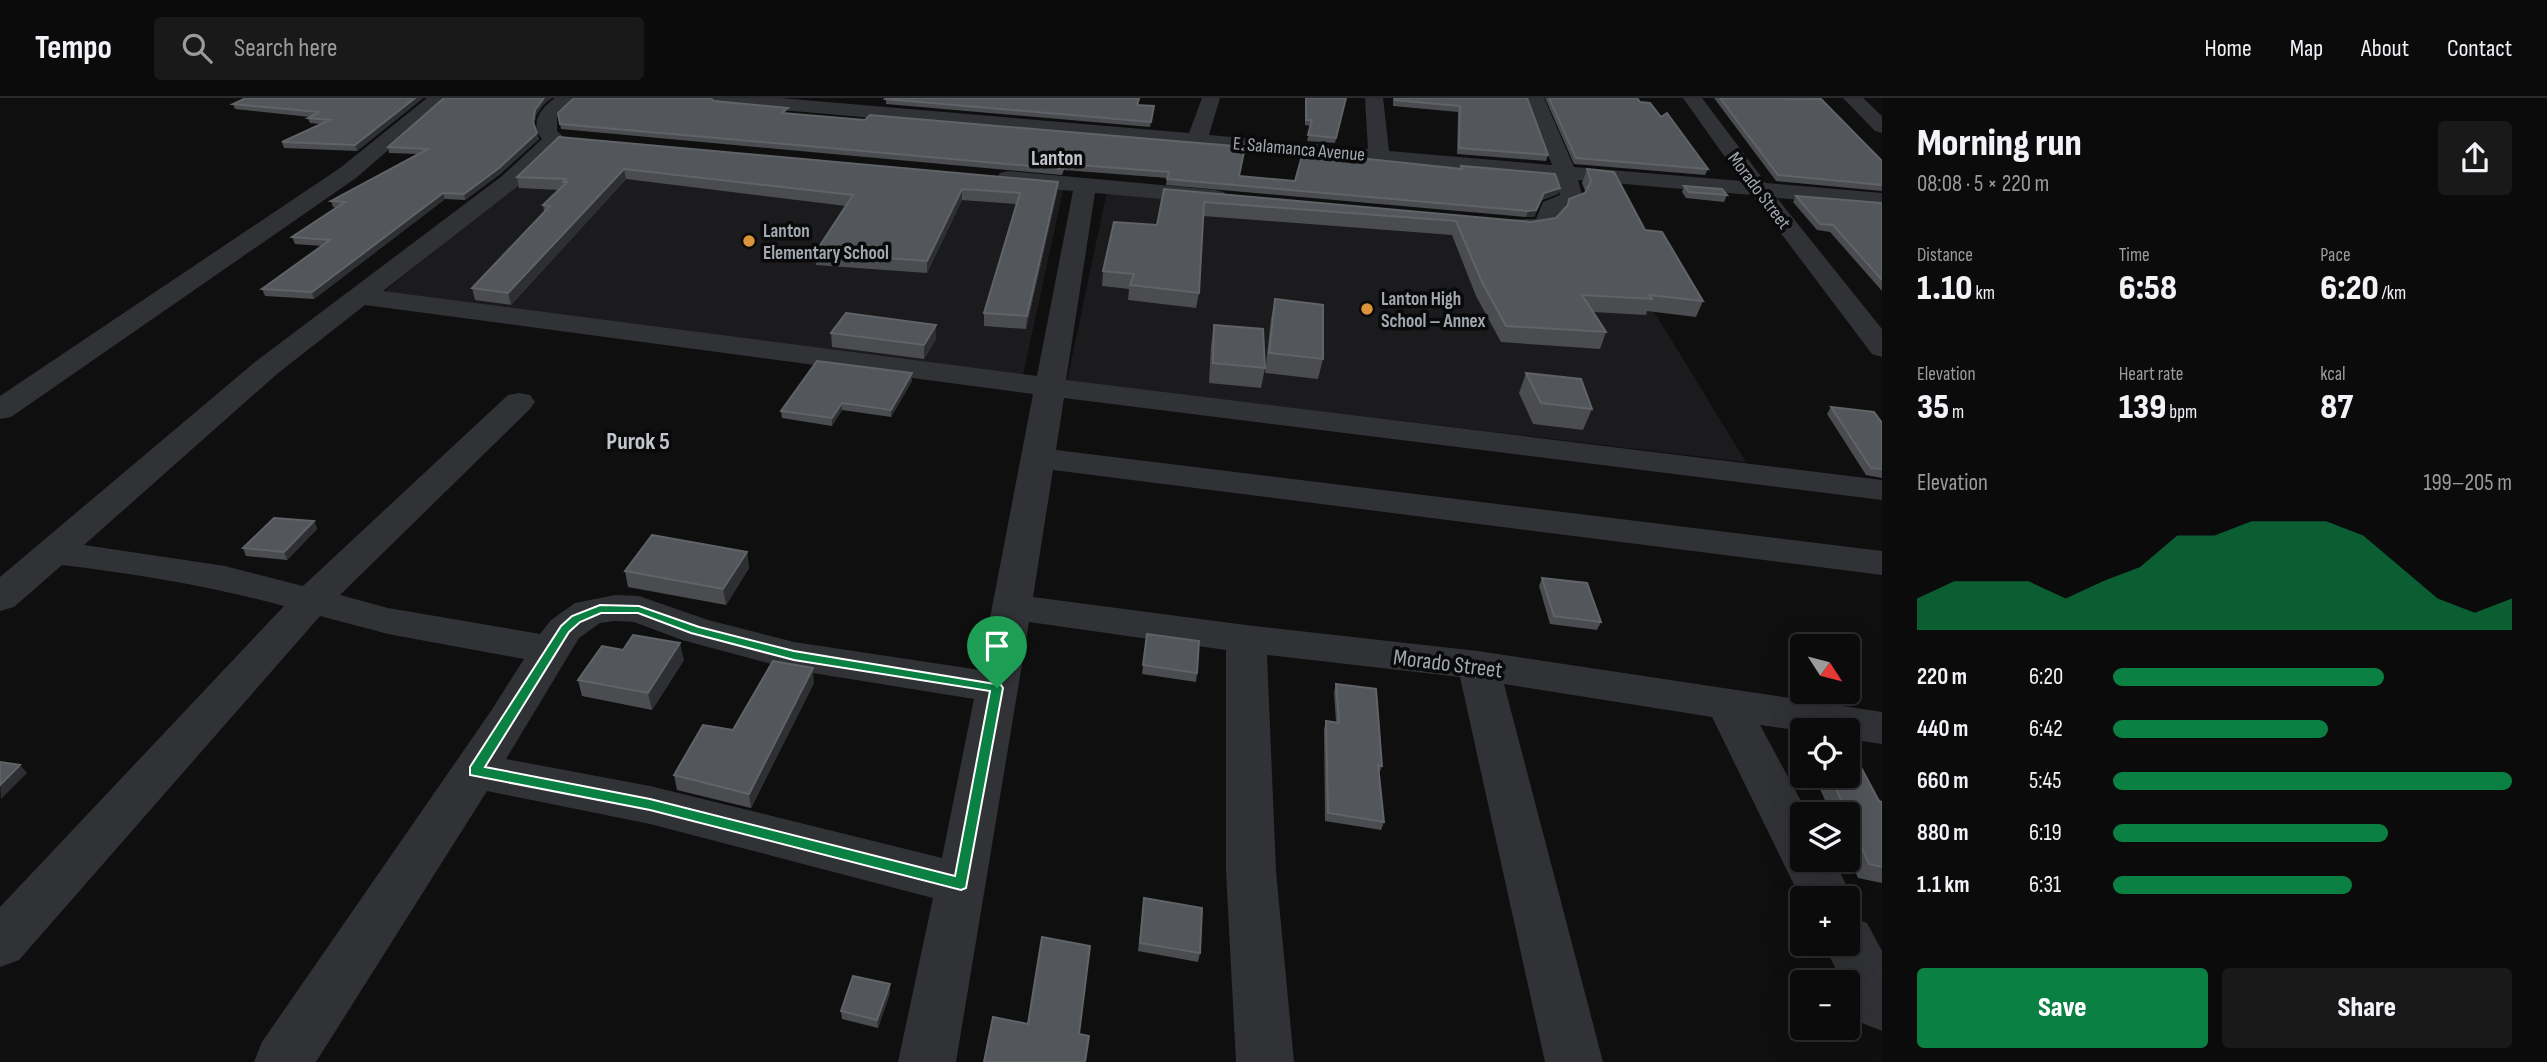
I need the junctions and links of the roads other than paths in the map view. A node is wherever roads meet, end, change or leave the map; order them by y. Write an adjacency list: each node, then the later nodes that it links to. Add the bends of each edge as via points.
1 (439, 98): 27 (street, via 348,173)
2 (569, 98): 23 (street, via 550,110 545,121 548,134 569,139)
3 (715, 98): 9 (street, E. Salamanca Avenue)
4 (1211, 98): 14 (street)
5 (1374, 98): 15 (street)
6 (1535, 98): 16 (street)
7 (1692, 98): 19 (street, Morado Street)
8 (1852, 98): 13 (street)
9 (739, 99): 10 (street, E. Salamanca Avenue)
10 (893, 105): 12 (street, E. Salamanca Avenue)
11 (1051, 107): 12 (street)
12 (1038, 126): 14 (street, E. Salamanca Avenue)
13 (1882, 127)
14 (1197, 139): 15 (street, E. Salamanca Avenue)
15 (1379, 155): 16 (street, E. Salamanca Avenue)
16 (1565, 171): 19 (street, E. Salamanca Avenue); 22 (street, via 1572,198 1551,207 1544,225)
17 (988, 176): 18 (street)
18 (1085, 185): 20 (street); 25 (street)
19 (1760, 191): 21 (street, E. Salamanca Avenue); 24 (street, Morado Street)
20 (1236, 199)
21 (1882, 200)
22 (1480, 222)
23 (358, 296): 25 (street); 30 (street, via 266,368)
24 (1882, 348)
25 (1051, 387): 28 (street); 29 (street)
26 (519, 402): 33 (street)
27 (0, 410)
28 (1039, 458): 31 (street); 34 (street)
29 (1882, 490)
30 (51, 552): 32 (street); 33 (street, via 197,573)
31 (1882, 563)
32 (0, 598)
33 (313, 599): 36 (street, via 388,621); 44 (street)
34 (1012, 607): 35 (street, Morado Street); 38 (street)
35 (1246, 639): 37 (street, Morado Street); 49 (street, via 1251,871)
36 (550, 650): 38 (street, via 565,629 589,612 639,609 696,630 794,656); 41 (street)
37 (1478, 665): 39 (street, Morado Street); 50 (street)
38 (997, 688): 43 (street)
39 (1727, 703): 40 (street, Morado Street); 42 (street)
40 (1882, 728)
41 (475, 771): 43 (street, via 650,805); 47 (street)
42 (1790, 826)
43 (961, 884): 48 (street)
44 (0, 944)
45 (1857, 956): 46 (street)
46 (1882, 1005)
47 (283, 1062)
48 (927, 1062)
49 (1265, 1062)
50 (1574, 1062)

